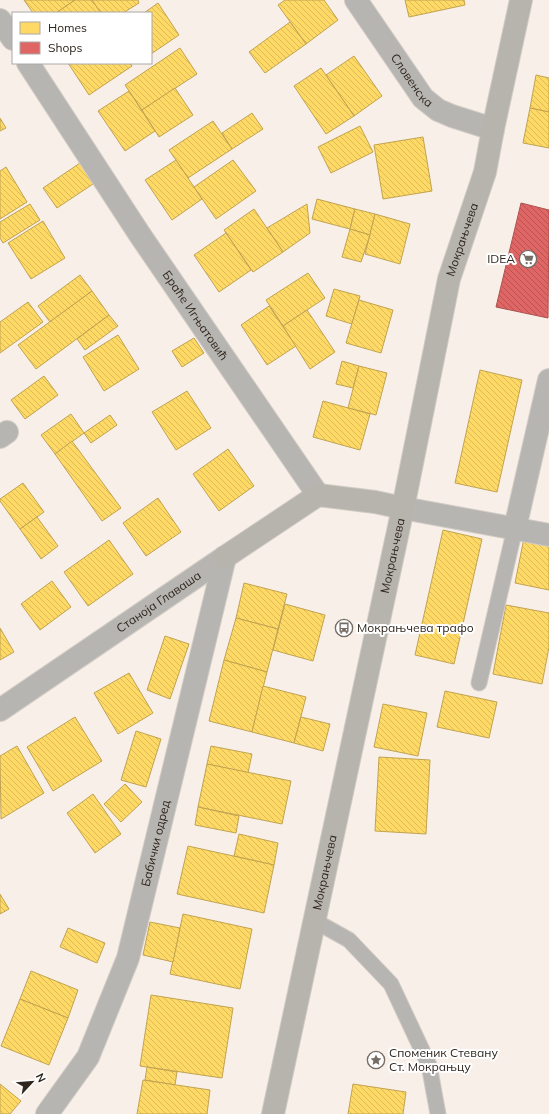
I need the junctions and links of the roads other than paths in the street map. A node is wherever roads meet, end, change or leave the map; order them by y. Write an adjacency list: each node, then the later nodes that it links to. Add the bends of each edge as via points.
1 (356, 0): 6 (street, Словенска, via 422,98 438,110)
2 (521, 0): 6 (street, Мокрањчева)
3 (0, 20): 4 (street)
4 (12, 38)
5 (29, 64): 8 (street, Браће Игњатовић, via 140,235)
6 (493, 129): 9 (street, Мокрањчева, via 485,172 449,279)
7 (549, 380): 10 (street)
8 (318, 495): 9 (street); 12 (street, Станоја Главаша)
9 (403, 508): 10 (street); 15 (street, Мокрањчева)
10 (515, 528): 11 (street); 13 (lane)
11 (549, 535)
12 (225, 557): 14 (street, Станоја Главаша); 16 (street, Бабички одред, via 128,958 88,1057)
13 (479, 682)
14 (0, 710)
15 (315, 921): 17 (street, Мокрањчева); 18 (lane, via 350,940 391,984 429,1065)
16 (47, 1114)
17 (273, 1114)
18 (438, 1114)

